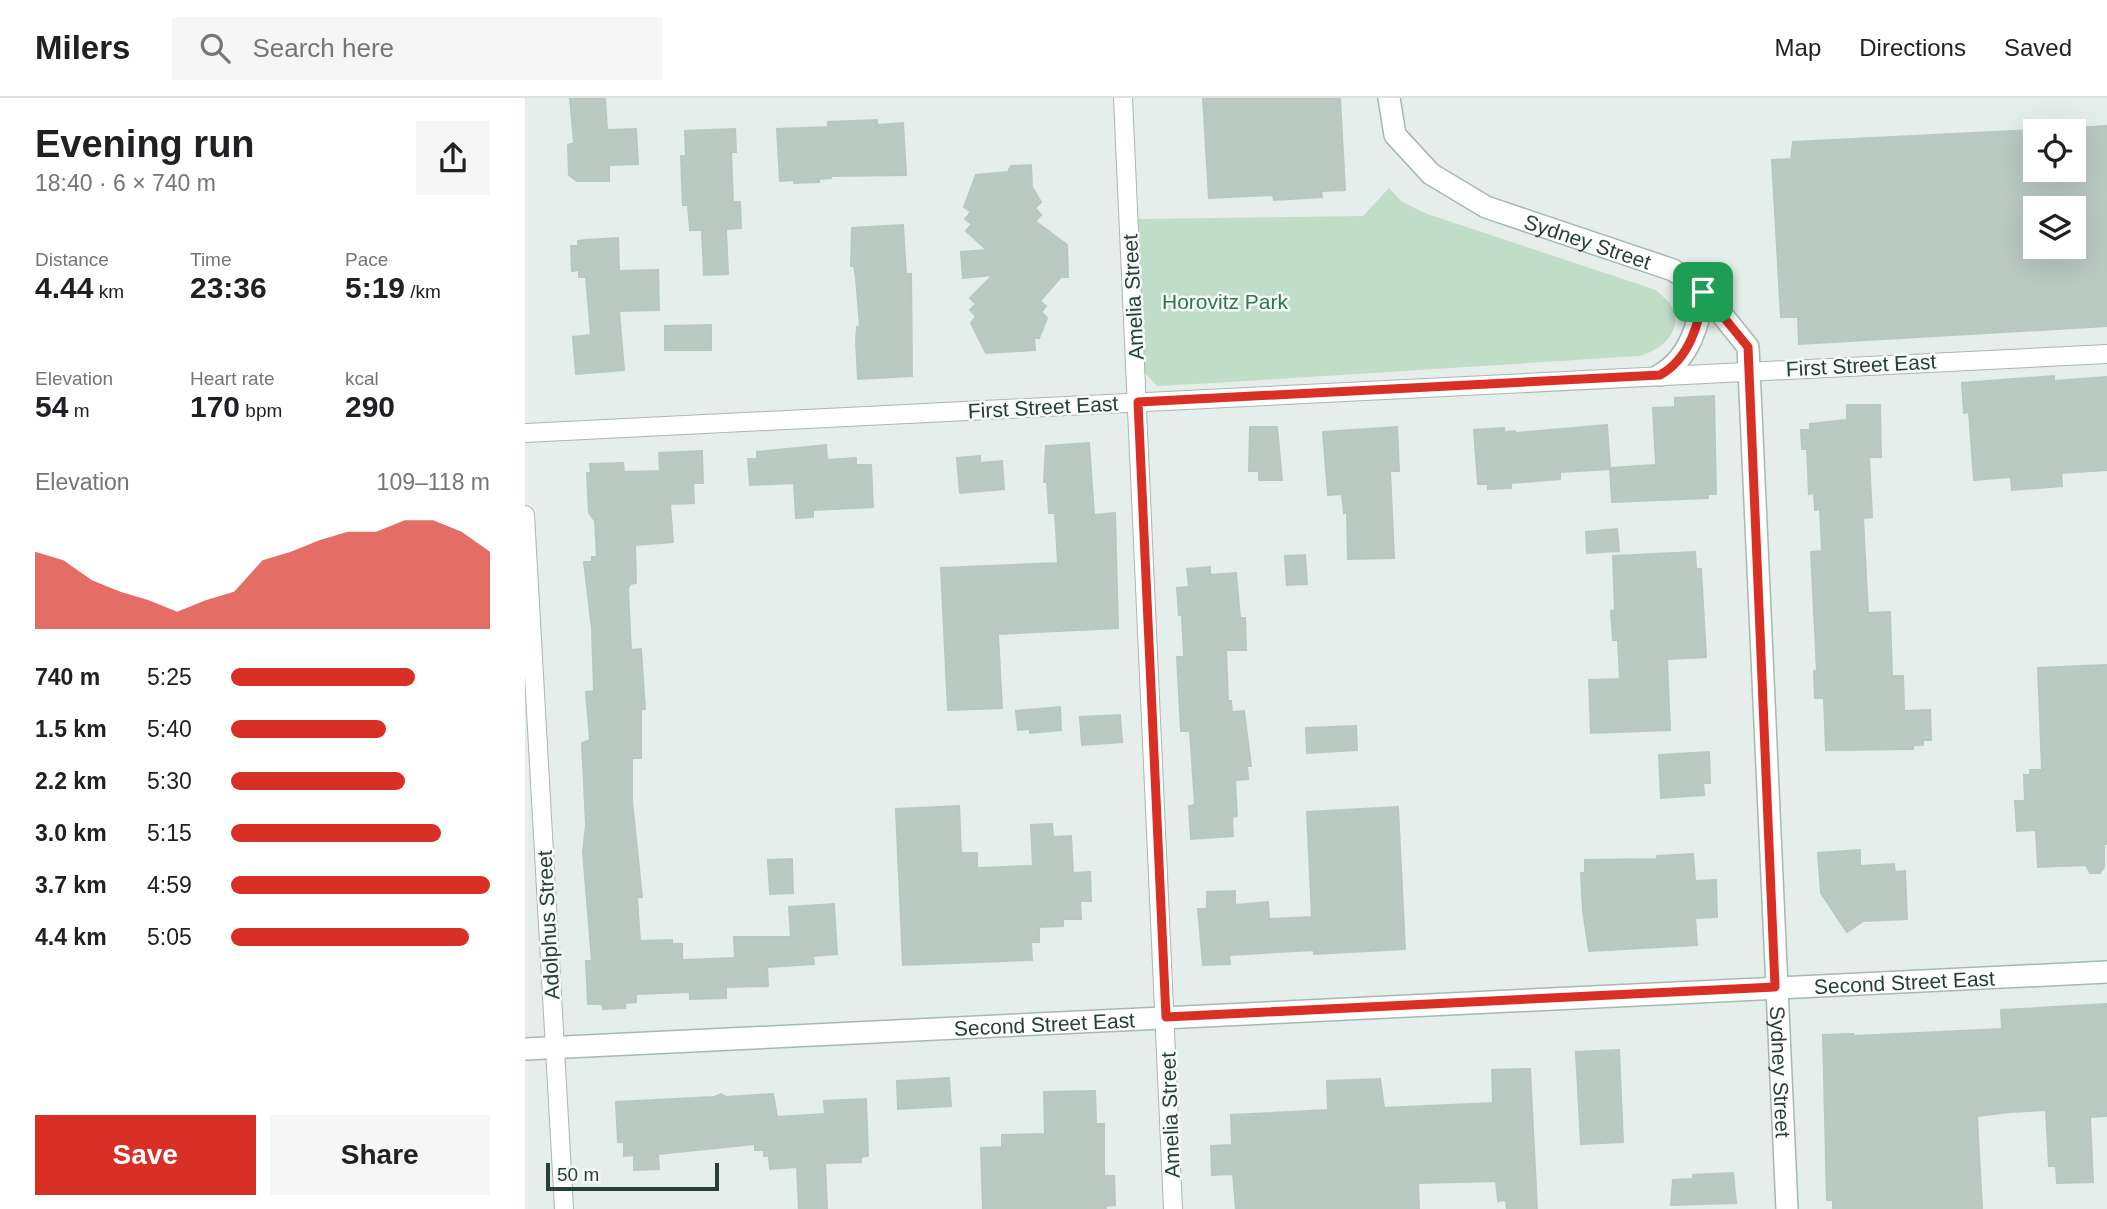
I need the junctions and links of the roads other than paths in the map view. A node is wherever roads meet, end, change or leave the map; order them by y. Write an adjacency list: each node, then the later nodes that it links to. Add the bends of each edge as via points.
1 (1123, 98): 7 (street, Amelia Street)
2 (1389, 98): 3 (main road, Sydney Street, via 1395,135 1431,174 1451,188 1486,207 1673,270)
3 (1703, 292): 5 (main road, Sydney Street, via 1748,347); 6 (main road, via 1692,337 1674,367)
4 (2107, 354): 5 (street, First Street East)
5 (1749, 370): 6 (street, First Street East); 11 (main road, Sydney Street)
6 (1660, 375): 7 (street, First Street East)
7 (1138, 402): 8 (street, First Street East); 12 (street, Amelia Street)
8 (525, 433)
9 (525, 515): 13 (street, Adolphus Street)
10 (2107, 972): 11 (main road, Second Street East)
11 (1775, 987): 12 (main road, Second Street East); 17 (main road, Sydney Street)
12 (1166, 1017): 13 (main road, Second Street East); 16 (street, Amelia Street)
13 (555, 1047): 14 (main road, Second Street East); 15 (street, Adolphus Street)
14 (525, 1049)
15 (564, 1209)
16 (1173, 1209)
17 (1787, 1209)

